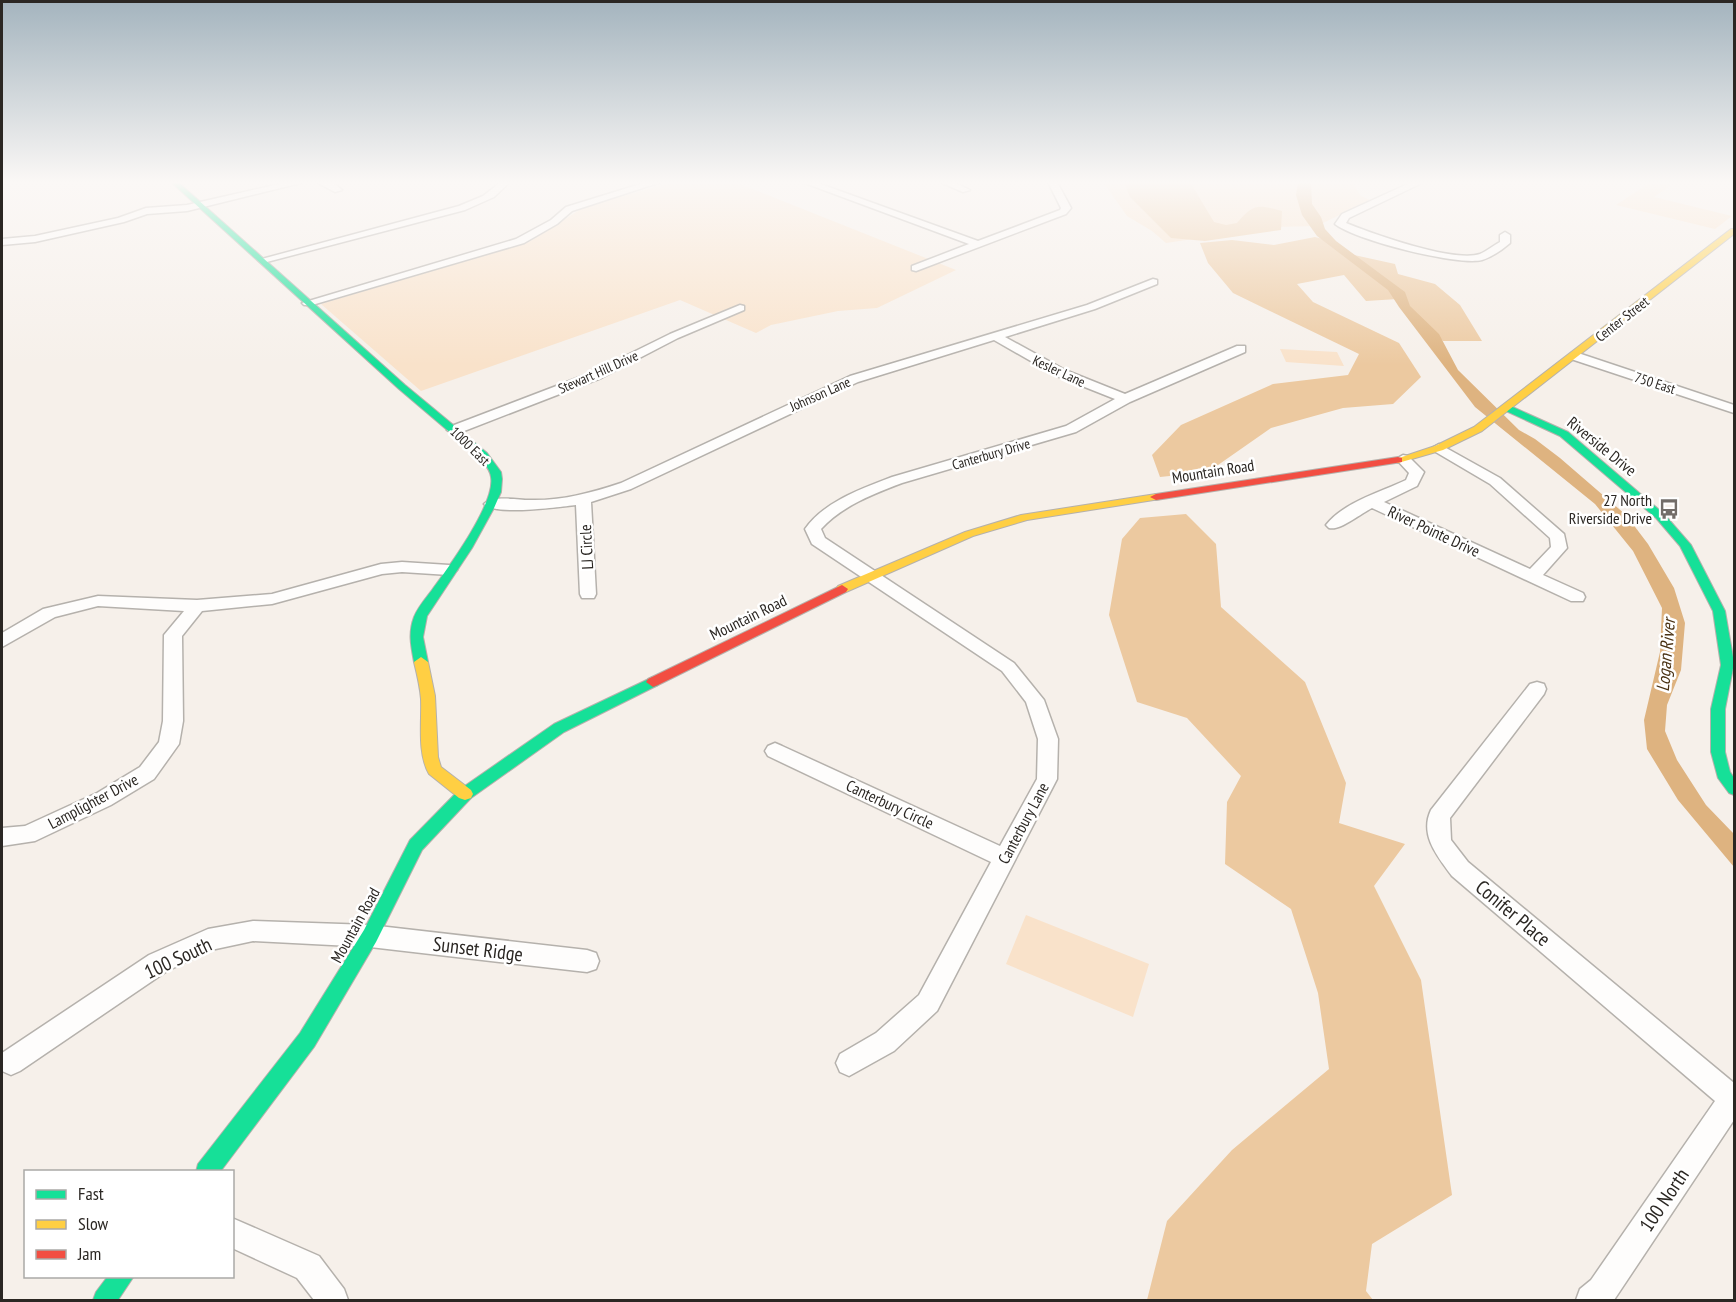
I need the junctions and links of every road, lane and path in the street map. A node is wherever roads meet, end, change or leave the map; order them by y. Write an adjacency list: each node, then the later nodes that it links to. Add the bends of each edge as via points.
1 (244, 243): 10 (street, 1000 East)
2 (329, 243): 10 (street)
3 (517, 243): 13 (street)
4 (975, 243): 9 (street)
5 (981, 243): 9 (street)
6 (1401, 243): 7 (street, via 1465,259 1480,257)
7 (1505, 243)
8 (1719, 243): 17 (street, Center Street)
9 (978, 244): 11 (street)
10 (263, 260): 13 (street, 1000 East)
11 (916, 268)
12 (1153, 282): 15 (street, Johnson Lane, via 1092,307)
13 (308, 303): 21 (street, 1000 East)
14 (740, 308): 21 (street, Stewart Hill Drive, via 597,375)
15 (997, 337): 18 (street, Kesler Lane, via 1061,373); 24 (street, Johnson Lane, via 826,390 626,486)
16 (1241, 349): 18 (street, Canterbury Drive)
17 (1575, 356): 19 (street, Center Street); 20 (street, 750 East)
18 (1125, 399): 30 (street, Canterbury Drive, via 1071,429 897,480 822,518 813,529 818,542)
19 (1508, 408): 22 (street, Mountain Road, via 1478,429); 37 (street, Riverside Drive, via 1563,434 1660,516 1685,545 1719,611 1728,666 1718,709 1718,752 1723,774)
20 (1734, 409)
21 (454, 430): 26 (street, 1000 East, via 492,466 497,479)
22 (1438, 448): 23 (street, Mountain Road); 29 (street, via 1495,481 1558,537 1559,548)
23 (1403, 459): 25 (street, River Pointe Drive, via 1417,472 1412,483); 30 (street, Mountain Road, via 1025,517 969,534)
24 (583, 500): 26 (street, Johnson Lane); 31 (street, LJ Circle)
25 (1372, 502): 27 (street); 29 (street, River Pointe Drive)
26 (492, 504): 28 (street, 1000 East)
27 (1334, 525)
28 (449, 570): 33 (street, via 381,569 272,599); 38 (street, 1000 East, via 421,616 416,637 428,696 430,757 435,770)
29 (1532, 576): 32 (street, River Pointe Drive)
30 (870, 577): 38 (street, Mountain Road, via 559,728); 40 (street, Canterbury Lane, via 1008,667 1035,700 1048,739 1047,779)
31 (588, 594)
32 (1577, 597)
33 (197, 606): 34 (street, via 98,601 49,614); 39 (street, Lamplighter Drive, via 173,635 173,721 169,744 147,773 104,799 27,835)
34 (2, 640)
35 (1537, 689): 45 (street, Conifer Place, via 1439,816 1440,842 1460,869)
36 (775, 751): 40 (street, Canterbury Circle)
37 (1734, 789)
38 (465, 794): 41 (street, Mountain Road, via 416,845)
39 (2, 837)
40 (1004, 858): 44 (street, Canterbury Lane, via 928,1003 885,1042)
41 (370, 936): 42 (street, Sunset Ridge); 43 (street, 100 South, via 254,931 208,940 158,963); 46 (street, Mountain Road, via 307,1040)
42 (587, 962)
43 (11, 1062)
44 (849, 1063)
45 (1734, 1098): 49 (street, 100 North)
46 (208, 1170)
47 (234, 1234): 51 (street, via 308,1267)
48 (121, 1278): 50 (street)
49 (1600, 1297)
50 (104, 1300)
51 (333, 1300)

